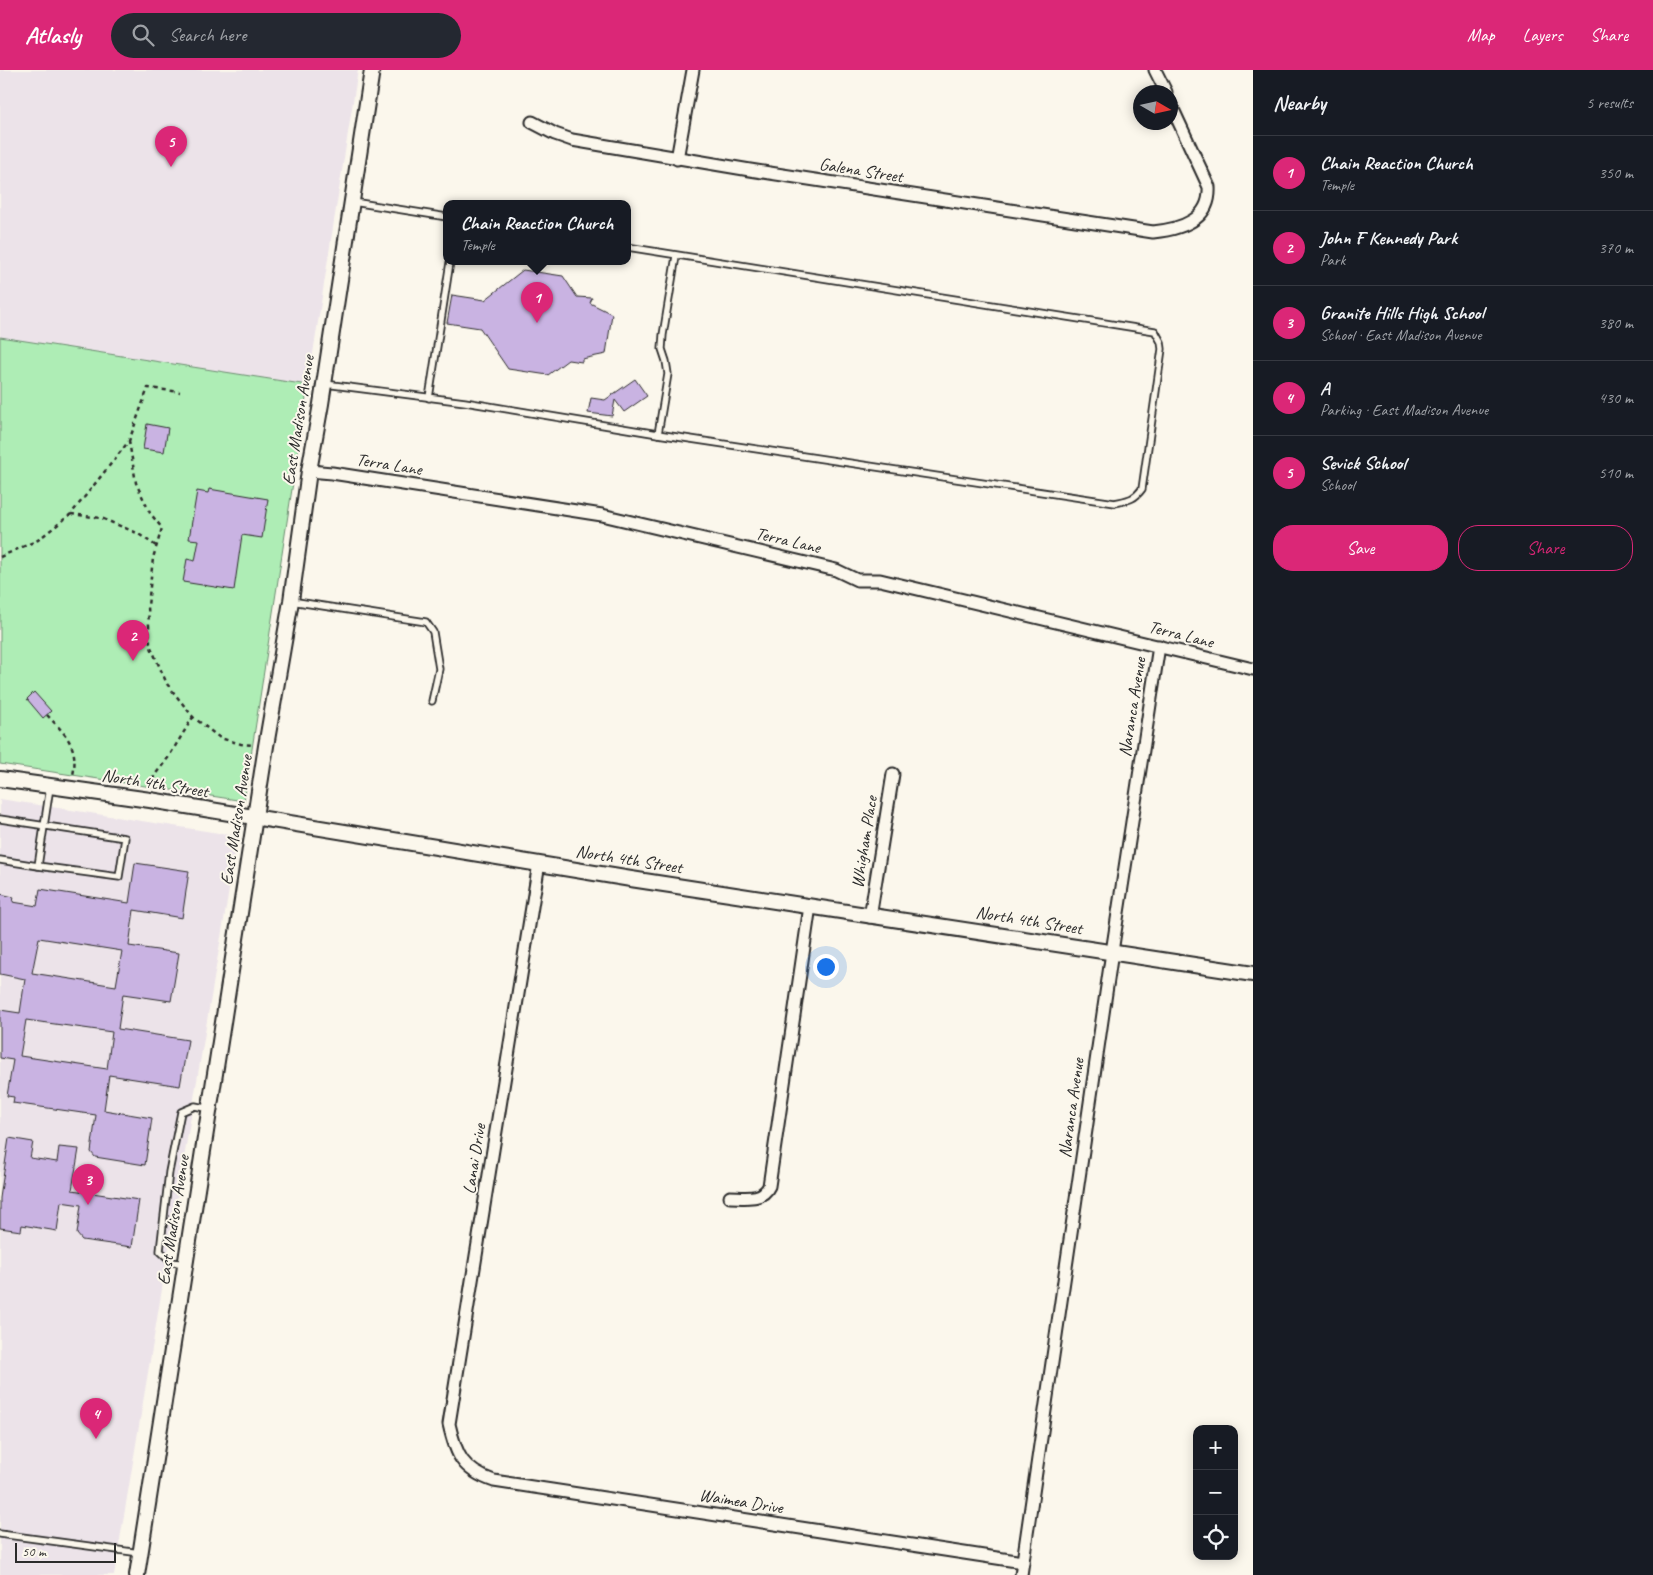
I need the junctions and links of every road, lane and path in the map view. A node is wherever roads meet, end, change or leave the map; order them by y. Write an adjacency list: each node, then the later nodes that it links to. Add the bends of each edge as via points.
1 (372, 70): 8 (street, East Madison Avenue)
2 (694, 70): 7 (street)
3 (1155, 70): 4 (street)
4 (1162, 85)
5 (1178, 120): 7 (street, Galena Street, via 1209,187 1209,195 1200,216 1165,231 1141,231)
6 (532, 122): 7 (street, Galena Street, via 572,140)
7 (677, 159)
8 (351, 201): 9 (lane); 13 (street, East Madison Avenue)
9 (443, 216)
10 (631, 248): 11 (lane)
11 (676, 256): 16 (lane, via 663,335 662,350 668,374); 16 (lane, via 1146,329 1155,331 1162,350 1142,489 1137,496 1116,503)
12 (450, 265): 15 (lane)
13 (323, 384): 15 (lane); 18 (street, East Madison Avenue)
14 (180, 392): 17 (path, via 148,388)
15 (429, 398): 16 (lane)
16 (658, 434)
17 (129, 441): 19 (path); 20 (path, via 136,483 150,513 162,528)
18 (309, 471): 22 (street, East Madison Avenue); 25 (street, Terra Lane, via 602,516 836,570 857,580 880,580)
19 (71, 514): 20 (path, via 101,518); 21 (path, via 38,540)
20 (156, 546): 23 (path, via 148,606)
21 (0, 557)
22 (291, 601): 27 (lane, via 426,622 433,632 439,669); 30 (street, East Madison Avenue)
23 (150, 638): 24 (path, via 135,644); 29 (path, via 167,684)
24 (130, 639)
25 (1159, 646): 26 (street, Terra Lane); 44 (street, Naranca Avenue)
26 (1253, 669)
27 (432, 702)
28 (47, 715): 32 (path, via 74,749)
29 (193, 716): 30 (path, via 220,738); 35 (path, via 154,776)
30 (266, 746): 36 (street, East Madison Avenue)
31 (893, 774): 43 (street, Whigham Place)
32 (73, 775)
33 (0, 779): 34 (street, North 4th Street)
34 (50, 786): 35 (street, North 4th Street); 38 (lane)
35 (150, 800): 36 (street, North 4th Street)
36 (256, 818): 40 (street, North 4th Street); 46 (street, East Madison Avenue)
37 (0, 819): 38 (lane)
38 (44, 826): 41 (lane); 41 (lane, via 125,838 119,877)
39 (0, 860): 41 (lane)
40 (539, 863): 42 (street, North 4th Street); 49 (street, Lanai Drive, via 449,1424)
41 (38, 866)
42 (810, 906): 43 (street, North 4th Street); 47 (street, via 769,1186 759,1196)
43 (870, 917): 44 (street, North 4th Street)
44 (1112, 952): 45 (street, North 4th Street); 52 (street, Naranca Avenue)
45 (1253, 974)
46 (210, 1109): 48 (street, East Madison Avenue); 48 (lane, via 195,1106 181,1112 169,1172 160,1251 172,1262)
47 (730, 1197)
48 (186, 1264): 51 (street, East Madison Avenue)
49 (460, 1458): 52 (street, Waimea Drive, via 479,1476 494,1481)
50 (0, 1534): 51 (lane)
51 (140, 1553): 53 (street, East Madison Avenue)
52 (1023, 1562): 54 (street, Naranca Avenue)
53 (137, 1575)
54 (1021, 1575)

